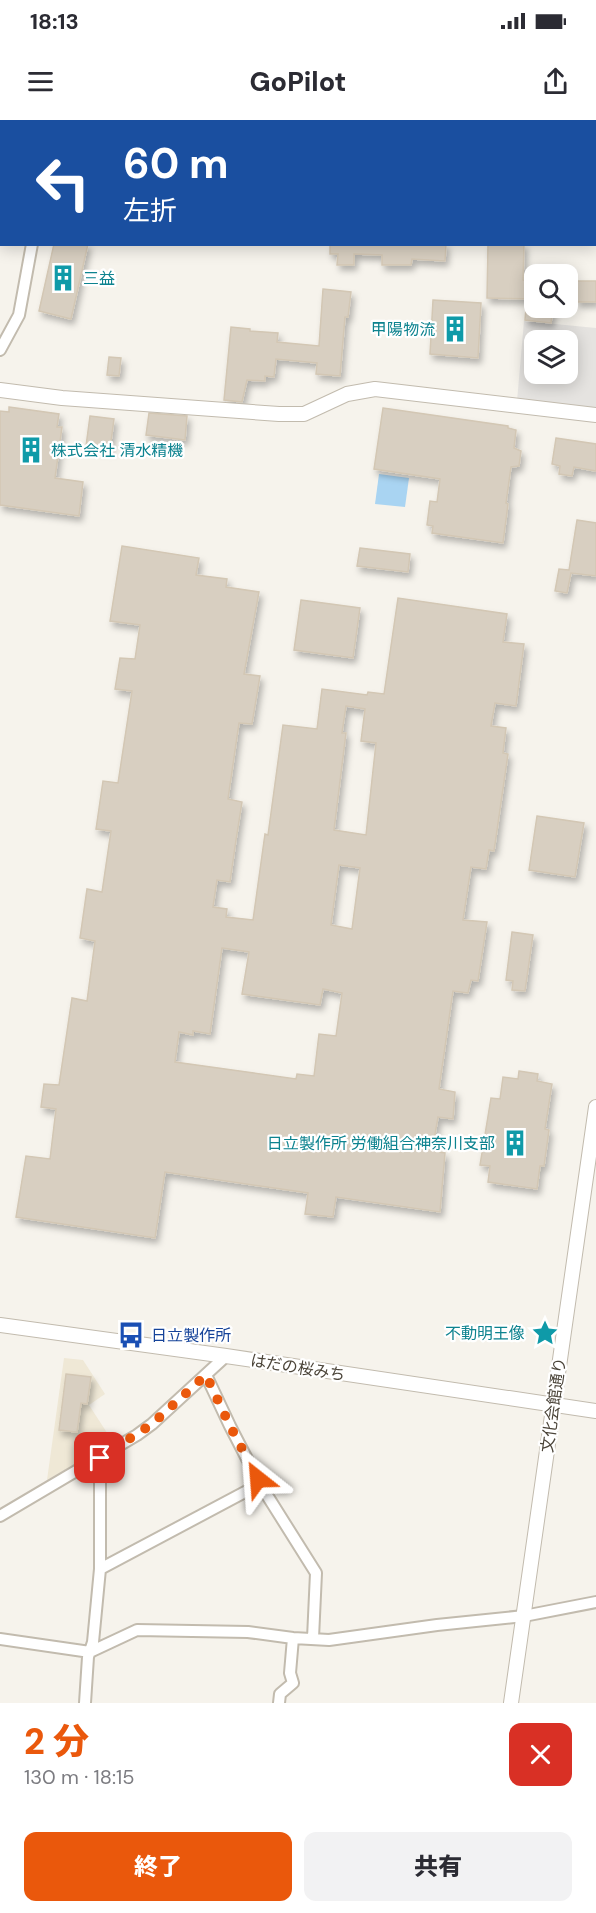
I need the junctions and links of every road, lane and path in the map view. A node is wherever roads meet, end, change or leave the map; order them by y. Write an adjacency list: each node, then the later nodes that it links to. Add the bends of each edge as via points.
1 (32, 246): 2 (street, via 19,315)
2 (0, 350)
3 (0, 390): 4 (street, via 62,398 304,414 347,394 375,389)
4 (596, 415)
5 (596, 1107): 9 (street, 文化会館通り)
6 (0, 1325): 7 (street, はだの桜みち)
7 (226, 1356): 8 (street); 9 (street, はだの桜みち)
8 (206, 1375): 11 (street, via 152,1424); 12 (street)
9 (553, 1405): 10 (street, はだの桜みち); 16 (street, 文化会館通り)
10 (596, 1411)
11 (100, 1458): 13 (street); 14 (street)
12 (261, 1484): 14 (street); 18 (street, via 316,1573)
13 (0, 1516)
14 (100, 1569): 20 (street)
15 (596, 1602): 16 (street)
16 (524, 1616): 18 (street, via 346,1639); 23 (street, 文化会館通り)
17 (293, 1638): 18 (street); 20 (street, via 248,1632 137,1630); 22 (street, via 292,1683 280,1694)
18 (313, 1638)
19 (0, 1639): 20 (street)
20 (90, 1652): 21 (street)
21 (85, 1703)
22 (279, 1703)
23 (511, 1703)

